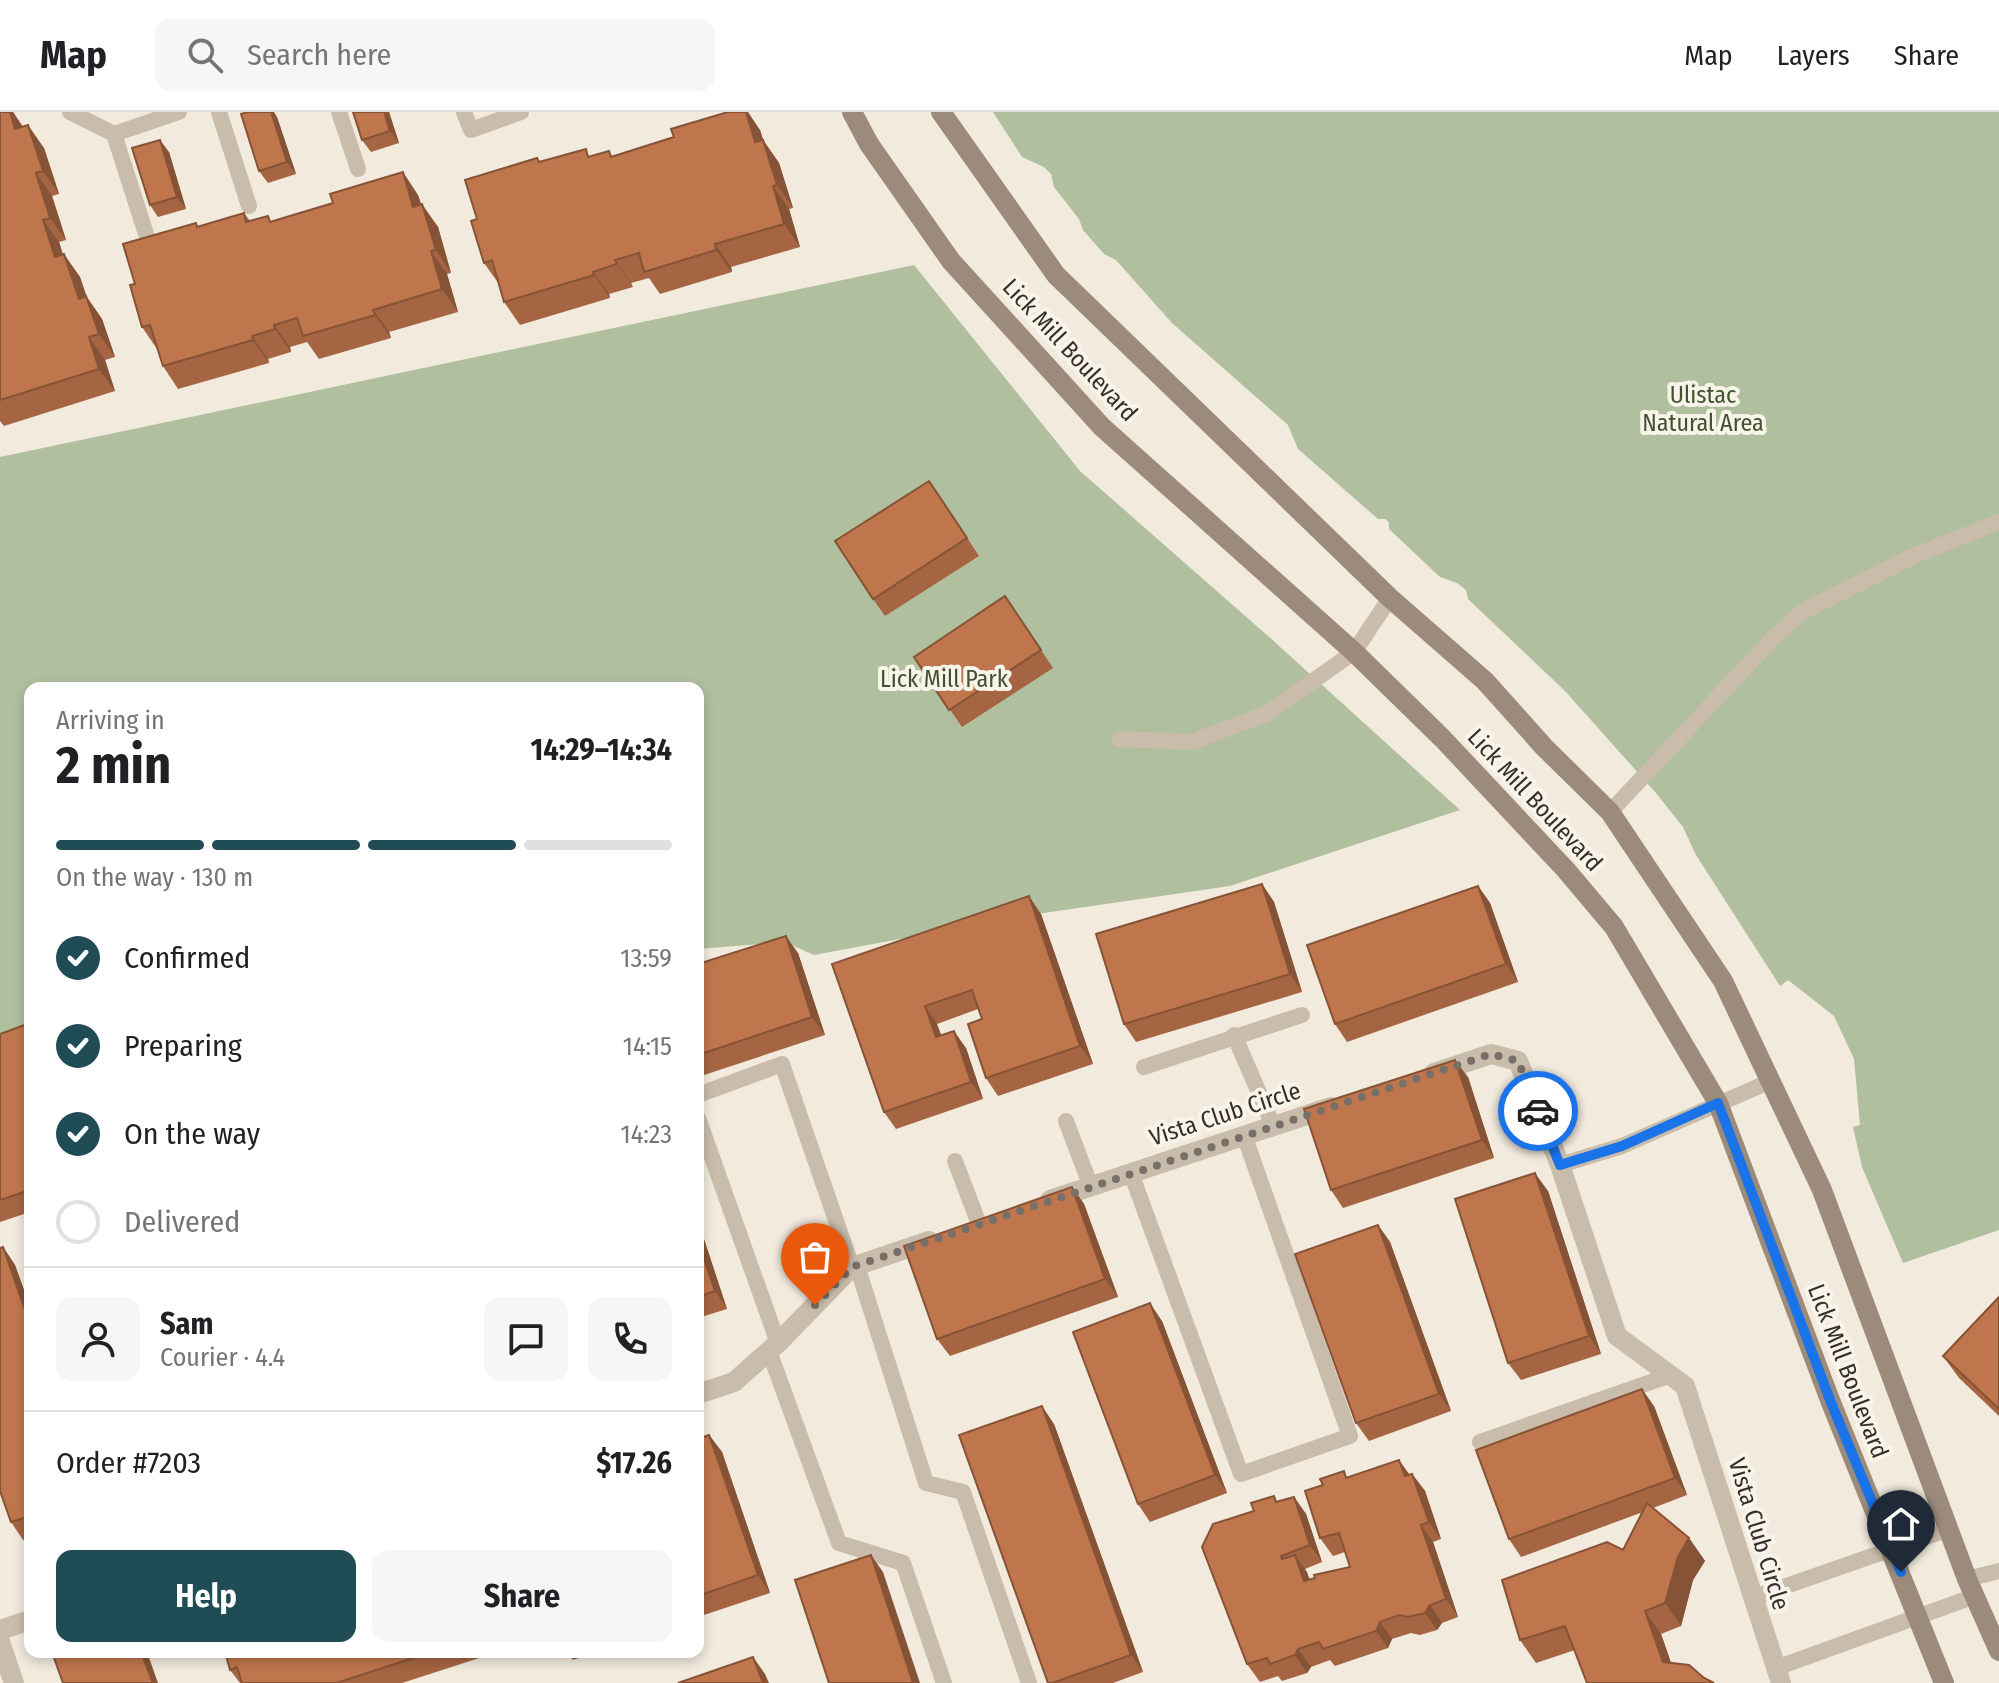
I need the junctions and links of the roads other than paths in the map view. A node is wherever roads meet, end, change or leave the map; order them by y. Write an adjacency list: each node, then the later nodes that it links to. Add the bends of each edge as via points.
1 (70, 112): 9 (lane)
2 (179, 112): 9 (lane)
3 (219, 112): 11 (lane)
4 (339, 112): 10 (lane)
5 (464, 112): 6 (lane, via 471,130)
6 (521, 112)
7 (852, 112): 15 (main road, Lick Mill Boulevard, via 951,261 1102,427)
8 (941, 112): 14 (main road, Lick Mill Boulevard, via 1056,275)
9 (114, 134): 12 (lane)
10 (358, 169)
11 (249, 206)
12 (146, 234)
13 (1999, 522): 17 (lane, via 1913,556 1805,610)
14 (1390, 598): 15 (lane); 17 (main road, Lick Mill Boulevard, via 1485,681)
15 (1354, 652): 16 (lane, via 1268,713 1192,742); 25 (main road, Lick Mill Boulevard, via 1443,739 1614,927)
16 (1120, 739)
17 (1610, 812): 22 (main road, Lick Mill Boulevard, via 1723,981)
18 (1302, 1015): 19 (lane)
19 (1234, 1035): 20 (lane); 27 (lane)
20 (1144, 1067)
21 (1421, 1077): 31 (street, Vista Club Circle, via 1491,1054 1518,1061)
22 (1771, 1081): 25 (lane); 41 (main road, Lick Mill Boulevard, via 1822,1190)
23 (704, 1093): 36 (lane, via 782,1064)
24 (1345, 1102): 27 (street, Vista Club Circle)
25 (1718, 1103): 31 (lane, via 1622,1146); 42 (main road, Lick Mill Boulevard)
26 (1066, 1121): 33 (lane)
27 (1273, 1125): 28 (street, Vista Club Circle)
28 (1244, 1135): 32 (street, Vista Club Circle); 32 (lane, via 1350,1436 1241,1474)
29 (704, 1136): 37 (lane)
30 (955, 1161): 35 (lane)
31 (1560, 1165): 38 (street, Vista Club Circle, via 1617,1336)
32 (1131, 1173): 33 (street, Vista Club Circle)
33 (1091, 1187): 34 (street, Vista Club Circle)
34 (1035, 1205)
35 (973, 1226): 36 (street)
36 (855, 1267): 37 (street); 54 (lane, via 926,1483 963,1492)
37 (773, 1347): 39 (street, via 734,1382); 53 (lane, via 839,1543 903,1563)
38 (1671, 1375): 40 (lane); 45 (street, Vista Club Circle, via 1685,1386)
39 (704, 1392)
40 (1480, 1442)
41 (1949, 1529): 42 (lane); 44 (main road, Lick Mill Boulevard)
42 (1892, 1549): 45 (lane); 46 (main road, Lick Mill Boulevard)
43 (1999, 1571): 44 (lane)
44 (1971, 1587): 46 (lane); 50 (main road, Lick Mill Boulevard)
45 (1752, 1598): 51 (street, Vista Club Circle)
46 (1919, 1618): 51 (lane); 55 (main road, Lick Mill Boulevard)
47 (24, 1622): 48 (street)
48 (0, 1630)
49 (0, 1642): 52 (street)
50 (1999, 1651)
51 (1779, 1676)
52 (14, 1683)
53 (944, 1683)
54 (1029, 1683)
55 (1944, 1683)

